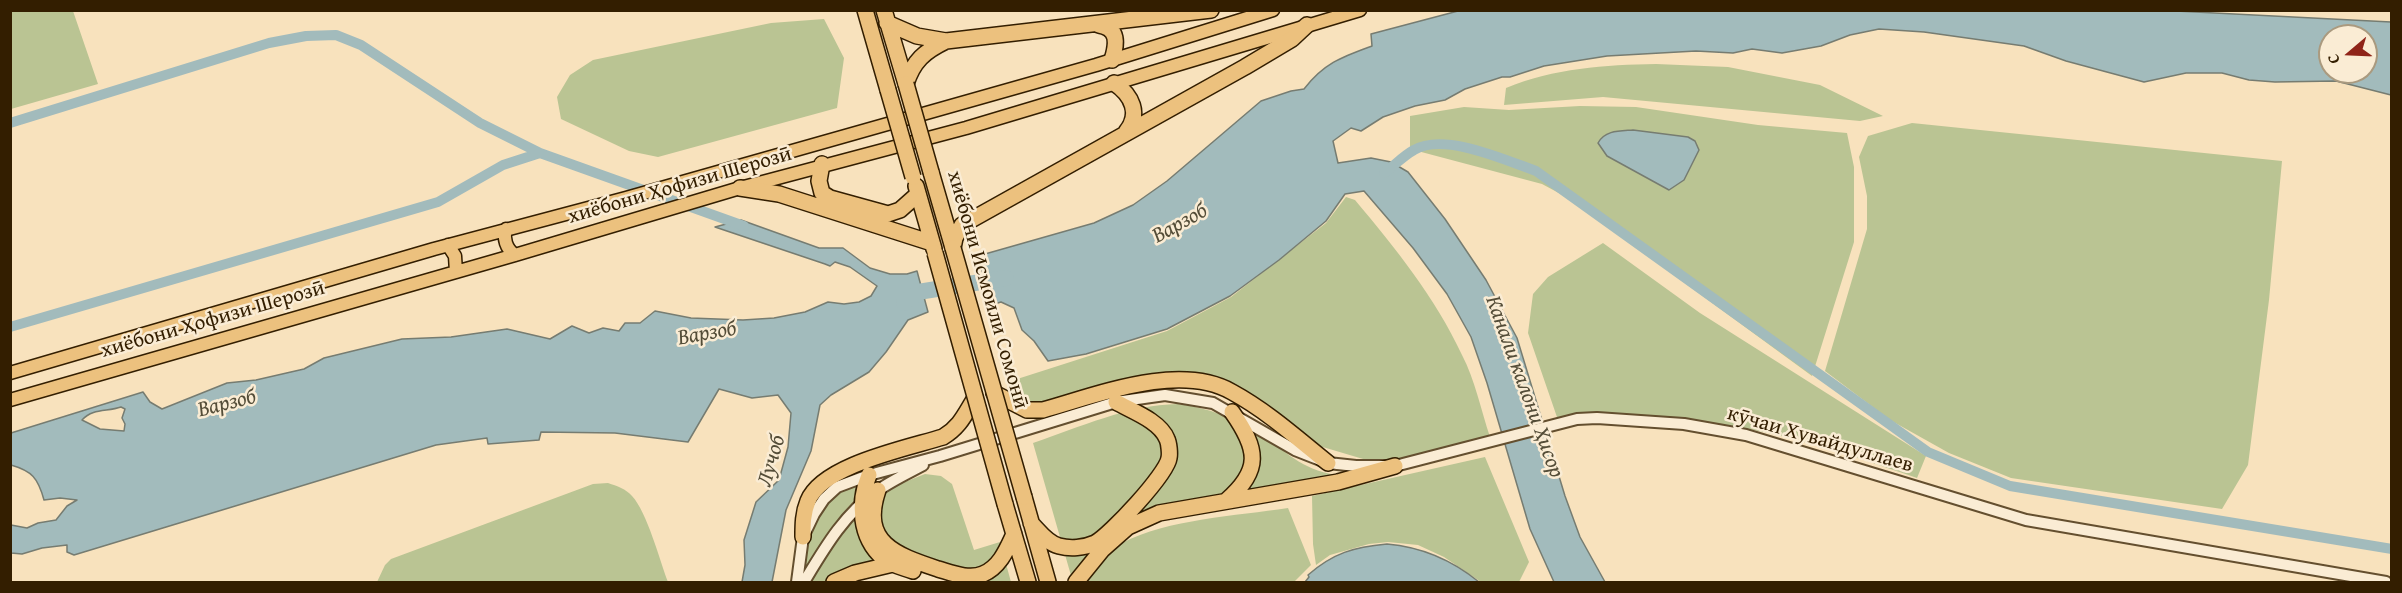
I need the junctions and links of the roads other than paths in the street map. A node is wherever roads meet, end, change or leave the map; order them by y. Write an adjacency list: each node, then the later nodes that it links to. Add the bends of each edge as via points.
1 (865, 10): 15 (highway, хиёбони Исмоили Сомонӣ, bridge)
2 (1211, 10): 6 (highway, via 1121,19)
3 (1273, 10): 9 (main road, хиёбони Ҳофизи Шерозӣ)
4 (1357, 11): 7 (main road, хиёбони Ҳофизи Шерозӣ)
5 (886, 17): 8 (highway, via 917,36); 11 (highway, хиёбони Исмоили Сомонӣ)
6 (1099, 25): 8 (highway); 9 (highway, via 1109,27 1114,34)
7 (1308, 25): 10 (main road, хиёбони Ҳофизи Шерозӣ); 12 (highway, via 1278,48)
8 (946, 41): 11 (highway, via 917,61)
9 (1112, 60): 18 (main road, хиёбони Ҳофизи Шерозӣ)
10 (1114, 83): 12 (highway, via 1132,102 1134,120); 13 (main road, хиёбони Ҳофизи Шерозӣ, via 966,128)
11 (906, 84): 16 (highway, хиёбони Исмоили Сомонӣ, bridge)
12 (1126, 132): 17 (highway)
13 (822, 165): 14 (main road, хиёбони Ҳофизи Шерозӣ); 15 (highway, via 819,187 830,198 888,214 900,210)
14 (740, 188): 20 (highway, via 779,194); 22 (main road, хиёбони Ҳофизи Шерозӣ)
15 (918, 194): 20 (highway, хиёбони Исмоили Сомонӣ)
16 (943, 212): 17 (highway); 21 (highway, хиёбони Исмоили Сомонӣ)
17 (962, 225): 21 (highway)
18 (506, 229): 19 (main road, хиёбони Ҳофизи Шерозӣ); 22 (main road, via 507,246)
19 (448, 245): 23 (main road, via 455,256); 24 (main road, хиёбони Ҳофизи Шерозӣ)
20 (934, 248): 26 (highway, хиёбони Исмоили Сомонӣ, bridge)
21 (953, 248): 25 (highway, хиёбони Исмоили Сомонӣ, bridge)
22 (515, 255): 23 (main road, хиёбони Ҳофизи Шерозӣ)
23 (456, 272): 27 (main road, хиёбони Ҳофизи Шерозӣ)
24 (10, 373)
25 (994, 393): 31 (highway, via 1027,410 1043,411 1153,381 1190,381 1230,390); 37 (highway, хиёбони Исмоили Сомонӣ, bridge)
26 (975, 398): 38 (highway, хиёбони Исмоили Сомонӣ, bridge); 39 (highway, via 954,431 846,467 817,487 808,500)
27 (10, 400)
28 (1116, 402): 29 (street, кӯчаи Хувайдуллаев, via 1165,395 1213,403); 30 (street, кӯчаи Хувайдуллаев); 37 (highway, via 1157,426 1167,440 1169,458 1163,471 1111,532 1095,543 1083,547 1058,546)
29 (1232, 412): 31 (street, кӯчаи Хувайдуллаев, via 1295,450); 35 (highway, via 1251,443 1253,460 1242,487)
30 (940, 456): 33 (street, кӯчаи Хувайдуллаев); 34 (street, кӯчаи Хувайдуллаев)
31 (1328, 463): 32 (street, кӯчаи Хувайдуллаев)
32 (1395, 466): 35 (highway, via 1338,482); 48 (street, кӯчаи Хувайдуллаев, via 1577,419 1684,424 1746,435 2026,520)
33 (869, 475): 36 (highway); 39 (street, кӯчаи Хувайдуллаев, via 837,487 824,499)
34 (878, 490): 36 (street, кӯчаи Хувайдуллаев); 38 (highway, via 872,510 874,524 881,541 903,558 956,574 982,574 1000,561)
35 (1226, 501): 47 (highway, via 1159,513 1128,527 1102,550)
36 (861, 504): 40 (highway, via 872,545); 42 (street, кӯчаи Хувайдуллаев, via 838,529)
37 (1031, 523): 46 (highway, хиёбони Исмоили Сомонӣ)
38 (1014, 534): 45 (highway, хиёбони Исмоили Сомонӣ)
39 (803, 537): 41 (street, кӯчаи Хувайдуллаев)
40 (893, 564): 43 (highway); 44 (highway)
41 (797, 582)
42 (804, 582)
43 (834, 582)
44 (950, 582)
45 (1028, 582)
46 (1047, 582)
47 (1076, 582)
48 (2386, 582)

